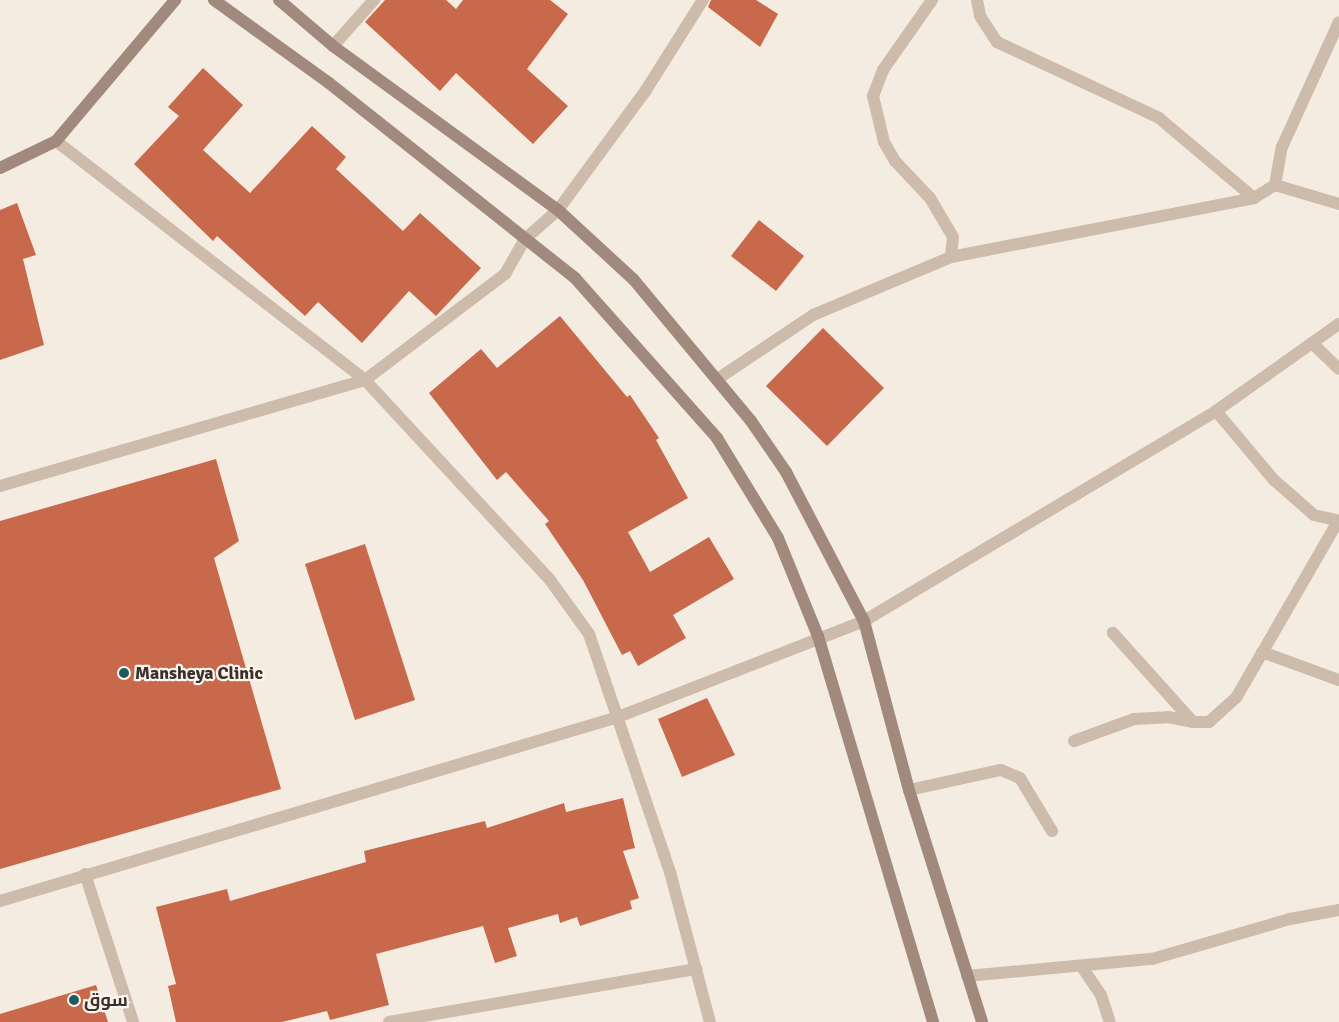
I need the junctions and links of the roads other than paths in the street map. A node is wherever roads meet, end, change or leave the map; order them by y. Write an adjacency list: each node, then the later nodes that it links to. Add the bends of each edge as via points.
1 (175, 0): 10 (main road)
2 (214, 0): 16 (main road, via 329,83)
3 (279, 0): 9 (main road)
4 (374, 0): 9 (street)
5 (703, 0): 15 (street, via 646,90)
6 (932, 0): 17 (street, via 883,70 873,96 884,142 895,161 930,198 953,237)
7 (977, 0): 13 (street, via 980,16 996,42 1159,118)
8 (1339, 22): 12 (street, via 1282,148)
9 (333, 46): 15 (main road)
10 (56, 141): 11 (main road); 22 (street)
11 (0, 168)
12 (1275, 185): 13 (street); 14 (street)
13 (1254, 198): 17 (street)
14 (1339, 204)
15 (558, 210): 16 (street); 21 (main road, via 634,280)
16 (525, 239): 22 (street, via 505,274); 28 (main road, via 575,278 717,438 778,538)
17 (951, 257): 21 (street, via 813,315)
18 (1339, 324): 19 (street)
19 (1312, 343): 20 (street); 23 (street)
20 (1339, 369)
21 (719, 378): 26 (main road, via 786,472)
22 (365, 380): 24 (street); 31 (street, via 550,580 589,634)
23 (1216, 410): 25 (street, via 1274,480 1314,515); 26 (street)
24 (0, 486)
25 (1338, 521): 29 (street)
26 (864, 621): 28 (street); 34 (main road)
27 (1113, 633): 32 (street)
28 (818, 636): 31 (street); 45 (main road)
29 (1262, 652): 30 (street); 32 (street, via 1223,714 1209,722)
30 (1339, 680)
31 (618, 717): 36 (street); 40 (street, via 670,872)
32 (1193, 722): 33 (street, via 1168,717 1134,719)
33 (1074, 741)
34 (909, 790): 35 (street, via 1001,770 1020,778); 41 (main road)
35 (1052, 831)
36 (85, 874): 37 (street); 42 (street)
37 (0, 901)
38 (1339, 910): 39 (street, via 1290,919 1152,959)
39 (1082, 967): 41 (street); 47 (street)
40 (696, 969): 43 (street); 44 (street)
41 (967, 976): 46 (main road)
42 (133, 1022)
43 (389, 1022)
44 (710, 1022)
45 (933, 1022)
46 (982, 1022)
47 (1110, 1022)

